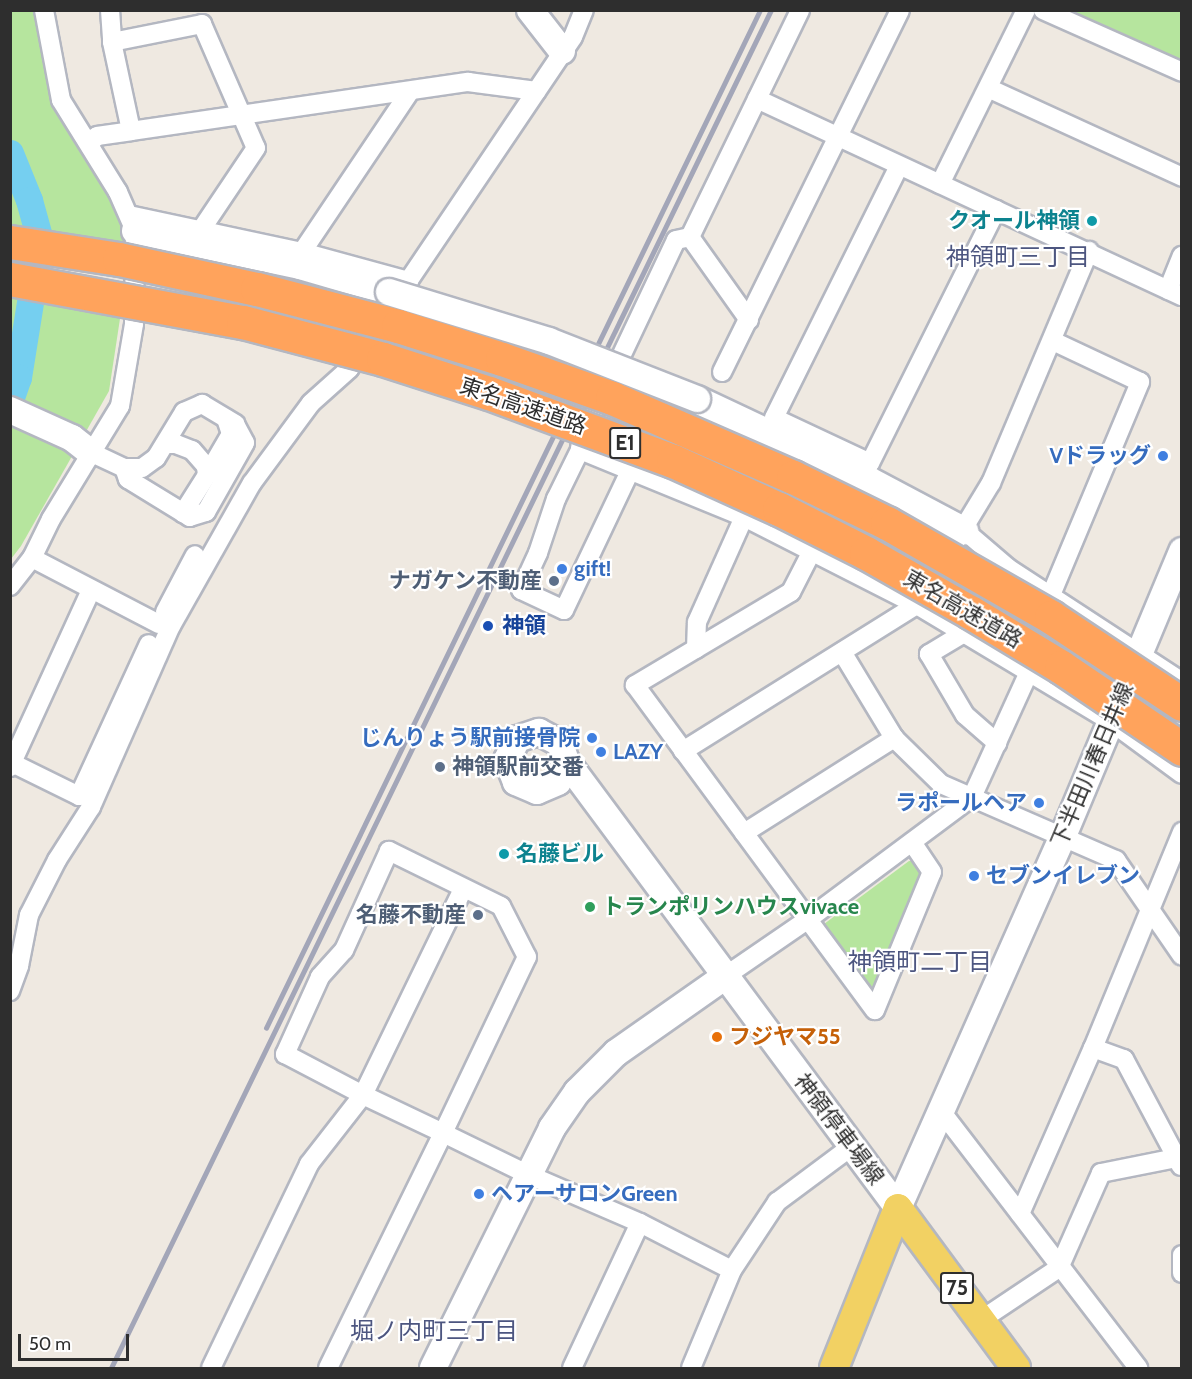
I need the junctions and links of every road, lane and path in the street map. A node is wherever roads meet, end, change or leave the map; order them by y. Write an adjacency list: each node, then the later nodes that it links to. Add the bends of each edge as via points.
1 (44, 10): 19 (street, via 61,100)
2 (110, 10): 9 (street)
3 (530, 10): 10 (street)
4 (584, 10): 10 (street, via 573,37)
5 (800, 10): 15 (street)
6 (900, 10): 18 (street)
7 (1026, 10): 12 (street)
8 (1043, 10): 11 (street)
9 (112, 42): 16 (street, via 202,24); 17 (street)
10 (562, 51): 14 (street)
11 (1182, 72)
12 (988, 88): 21 (street); 22 (street)
13 (410, 91): 14 (street, via 468,82); 16 (street); 29 (street)
14 (536, 91): 32 (street)
15 (757, 99): 18 (street); 26 (street)
16 (242, 115): 17 (street); 25 (street, via 256,148)
17 (131, 131): 19 (street, via 97,136)
18 (838, 138): 20 (street); 34 (street)
19 (89, 144): 24 (street)
20 (899, 166): 22 (street); 23 (street, via 774,418 870,463)
21 (1182, 177)
22 (940, 184): 23 (street)
23 (996, 210): 28 (street)
24 (132, 223): 25 (street); 32 (street, via 300,266); 42 (street, via 135,324 127,378 120,406)
25 (201, 230): 29 (street)
26 (690, 237): 34 (street); 37 (street, via 676,240)
27 (10, 242): 65 (highway, 東名高速道路 / E1, bridge, via 119,259 257,289 408,329 612,398 783,472 887,523 1051,617)
28 (1089, 251): 33 (street); 35 (street)
29 (302, 252): 32 (street)
30 (1182, 256): 33 (street)
31 (10, 279): 69 (highway, 東名高速道路 / E1, bridge, via 243,322 383,359 674,461 856,548 970,612 1061,667)
32 (399, 286): 38 (street, bridge, via 549,340); 84 (street, via 349,369 311,403 252,483 171,626 91,807 57,860 29,915)
33 (1175, 293)
34 (749, 320): 36 (street)
35 (1053, 341): 49 (street, via 992,483); 56 (street, via 1140,382)
36 (722, 372)
37 (610, 380): 38 (street); 43 (street)
38 (688, 403): 45 (street); 49 (street, via 869,480)
39 (10, 410): 42 (street)
40 (226, 419): 41 (street, via 202,404 184,412); 46 (street, via 231,434); 47 (street, via 235,424 245,443 206,512 190,517)
41 (165, 444): 44 (street, via 156,458 142,468); 46 (street, via 192,450 206,466)
42 (81, 445): 44 (street); 53 (street)
43 (580, 450): 45 (street); 45 (street, via 520,590 564,610)
44 (124, 468): 47 (street, via 128,479)
45 (638, 472): 48 (street)
46 (207, 476): 47 (street)
47 (183, 513)
48 (744, 518): 50 (street); 60 (street, via 697,622)
49 (961, 537): 56 (street); 57 (street)
50 (812, 551): 57 (street); 60 (street, via 791,592)
51 (1182, 551): 62 (street, 下半田川春日井線)
52 (195, 555): 58 (street)
53 (32, 558): 54 (street); 55 (street)
54 (10, 586)
55 (90, 590): 58 (street); 72 (street)
56 (1051, 595): 62 (street)
57 (917, 605): 59 (street); 61 (street)
58 (159, 624): 72 (street, via 79,796)
59 (964, 633): 63 (street); 68 (street, via 929,654 965,715)
60 (696, 649): 70 (street, via 635,685)
61 (842, 652): 67 (street); 70 (street)
62 (1139, 652): 64 (street); 66 (street, 下半田川春日井線)
63 (1029, 672): 66 (street); 68 (street)
64 (1182, 682)
65 (1182, 704)
66 (1110, 721): 73 (street); 77 (street, 下半田川春日井線)
67 (894, 738): 74 (street, via 941,784); 76 (street)
68 (997, 743): 74 (street)
69 (1182, 749)
70 (682, 751): 76 (street)
71 (566, 761): 83 (street, 神領停車場線)
72 (11, 764)
73 (1182, 774)
74 (972, 797): 77 (street); 78 (street)
75 (1182, 832): 80 (street)
76 (744, 833): 81 (street)
77 (1063, 836): 80 (street, via 1116,860); 87 (street, 下半田川春日井線)
78 (912, 842): 81 (street); 81 (street, via 932,872 875,1010)
79 (463, 889): 86 (street); 86 (street, via 389,851 344,950 320,977 285,1054); 88 (street, via 501,906 527,957)
80 (1151, 908): 82 (street); 85 (street)
81 (807, 920): 83 (street)
82 (1182, 956)
83 (724, 977): 89 (street, 神領停車場線); 91 (street, via 596,1071 552,1128)
84 (10, 991)
85 (1093, 1048): 90 (street, via 1124,1059); 93 (street)
86 (363, 1095): 88 (street); 100 (street, via 309,1164)
87 (941, 1111): 92 (street, 下半田川春日井線); 93 (street)
88 (443, 1132): 91 (street); 101 (street)
89 (852, 1146): 92 (street, 神領停車場線); 97 (street, via 777,1202)
90 (1179, 1163): 96 (street, via 1101,1173)
91 (529, 1175): 94 (street); 102 (street)
92 (898, 1208): 99 (main road, 75); 105 (main road)
93 (1020, 1214): 96 (street)
94 (640, 1223): 97 (street); 103 (street)
95 (1182, 1255): 98 (street)
96 (1059, 1268): 99 (street); 107 (street)
97 (732, 1270): 104 (street)
98 (1182, 1273)
99 (981, 1320): 106 (main road, 75)
100 (211, 1368)
101 (328, 1368)
102 (433, 1368)
103 (572, 1368)
104 (691, 1368)
105 (834, 1368)
106 (1016, 1368)
107 (1138, 1368)

